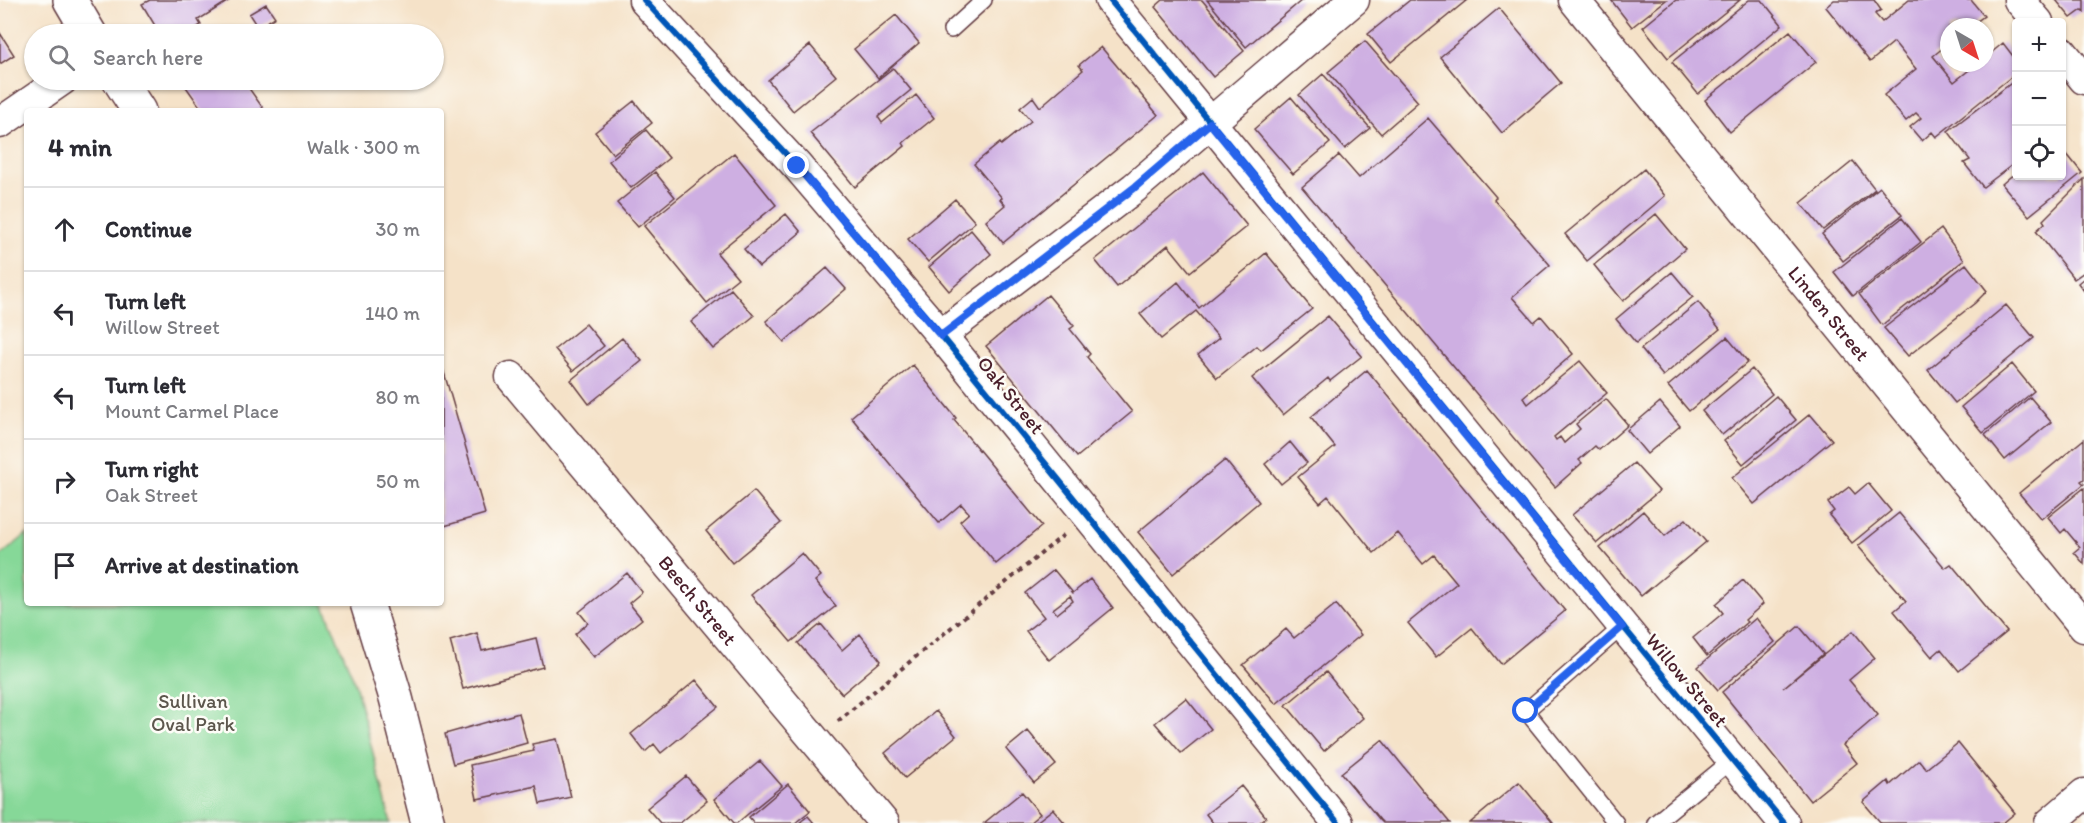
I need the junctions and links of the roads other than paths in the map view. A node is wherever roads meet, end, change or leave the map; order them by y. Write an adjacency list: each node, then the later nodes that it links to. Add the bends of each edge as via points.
1 (69, 0): 9 (street)
2 (644, 0): 18 (street, Oak Street, via 797,166)
3 (984, 0): 10 (lane)
4 (1110, 0): 17 (street, Willow Street)
5 (1354, 0): 17 (street)
6 (1574, 0): 22 (street, Linden Street)
7 (2019, 0): 8 (street)
8 (2035, 18)
9 (84, 24)
10 (951, 30)
11 (2066, 57): 12 (street)
12 (2084, 79)
13 (48, 90): 16 (street)
14 (125, 90): 15 (street)
15 (137, 108)
16 (0, 123)
17 (1210, 123): 18 (street, via 1134,188); 21 (street, Willow Street)
18 (941, 336): 27 (street, Oak Street)
19 (511, 377): 26 (street, Beech Street)
20 (368, 606): 25 (street)
21 (1622, 627): 23 (street, Willow Street); 28 (lane, via 1526,711)
22 (2084, 627)
23 (1732, 760): 29 (lane); 30 (street, Willow Street)
24 (2084, 794): 31 (street)
25 (428, 823)
26 (884, 823)
27 (1338, 823)
28 (1616, 823)
29 (1655, 823)
30 (1784, 823)
31 (2050, 823)

